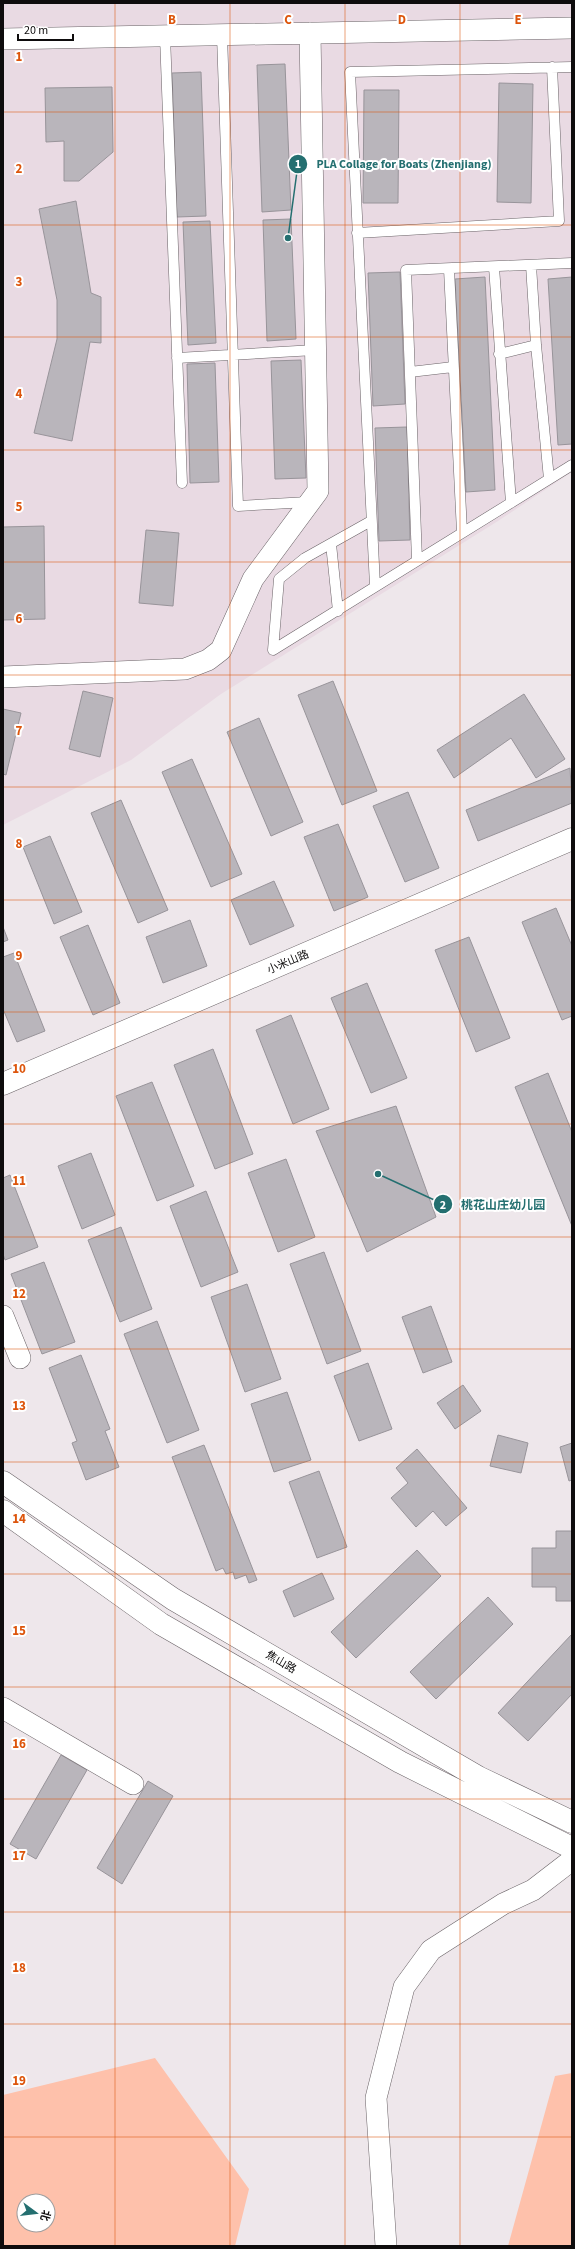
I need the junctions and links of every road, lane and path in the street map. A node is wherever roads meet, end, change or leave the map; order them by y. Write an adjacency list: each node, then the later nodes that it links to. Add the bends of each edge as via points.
1 (572, 28): 2 (street)
2 (310, 33): 3 (street); 14 (street)
3 (222, 35): 4 (street); 16 (lane)
4 (164, 36): 5 (street); 17 (lane)
5 (3, 39)
6 (572, 66): 7 (lane)
7 (552, 67): 8 (lane, via 558,221); 8 (lane, via 350,72)
8 (357, 233): 25 (lane)
9 (572, 263): 10 (lane)
10 (531, 265): 11 (lane); 13 (lane)
11 (494, 267): 12 (lane); 15 (lane)
12 (448, 268): 18 (lane); 19 (lane, via 406,270)
13 (536, 345): 15 (lane); 21 (lane)
14 (315, 350): 16 (lane); 23 (street, via 318,491)
15 (499, 354): 24 (lane)
16 (233, 355): 17 (lane); 23 (lane, via 238,506)
17 (177, 358): 22 (lane)
18 (453, 367): 19 (lane); 26 (lane)
19 (410, 372): 28 (lane)
20 (572, 465): 21 (lane)
21 (549, 479): 24 (lane)
22 (182, 484)
23 (310, 502): 31 (street, via 253,579 221,650 208,660 185,669)
24 (511, 503): 26 (lane)
25 (371, 521): 27 (lane); 29 (lane)
26 (462, 532): 28 (lane)
27 (331, 544): 30 (lane); 30 (lane, via 305,558 280,579 273,650)
28 (417, 560): 29 (lane)
29 (375, 586): 30 (lane)
30 (338, 611)
31 (3, 677)
32 (572, 839): 33 (main road, 小米山路)
33 (3, 1084)
34 (3, 1316): 35 (street)
35 (20, 1358)
36 (3, 1482): 40 (main road, 焦山路, via 173,1599 478,1777)
37 (3, 1511): 41 (main road, via 160,1624 400,1762)
38 (3, 1708): 39 (street)
39 (133, 1784)
40 (572, 1822)
41 (572, 1848)
42 (572, 1860): 43 (street, via 533,1890 503,1904 431,1950 404,1987 376,2098)
43 (386, 2246)

